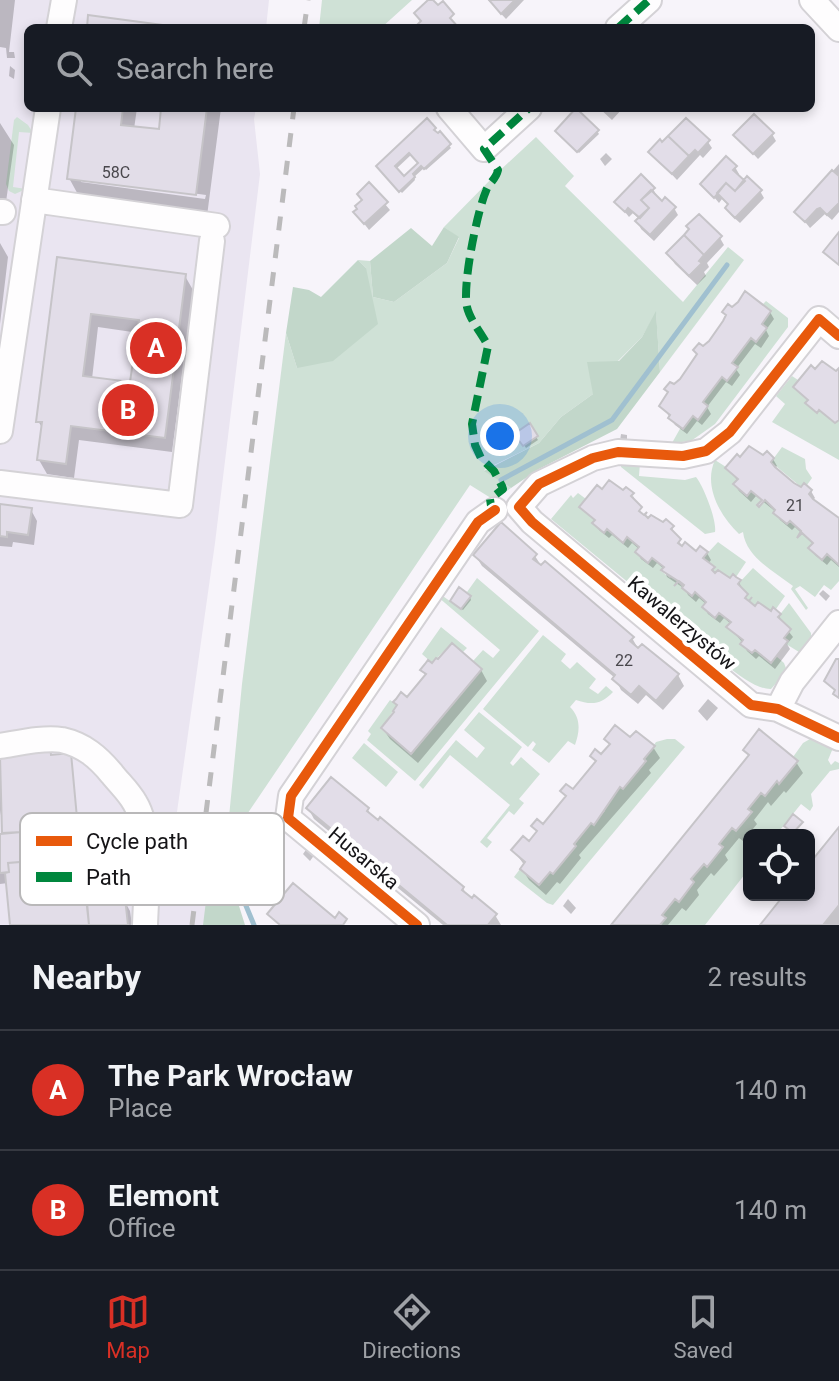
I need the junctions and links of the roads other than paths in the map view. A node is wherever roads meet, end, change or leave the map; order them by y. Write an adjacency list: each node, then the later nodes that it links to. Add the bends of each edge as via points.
1 (64, 0): 4 (street)
2 (649, 0): 5 (street)
3 (812, 0): 6 (street)
4 (60, 24)
5 (622, 24)
6 (839, 29)
7 (47, 112): 10 (street)
8 (452, 112): 9 (street, via 484,149)
9 (525, 112)
10 (34, 200): 12 (street); 14 (street, via 215,234 180,505)
11 (839, 336): 15 (street, via 819,319 730,432 706,451 683,456 618,452 593,458 539,484)
12 (5, 366): 13 (street)
13 (0, 431)
14 (0, 483)
15 (507, 508): 17 (street, Kawalerzystów, via 532,522 751,705); 23 (street, Husarska, via 478,522 291,796 288,818)
16 (839, 623): 17 (street, via 792,682)
17 (778, 709): 18 (street, Kawalerzystów)
18 (839, 738)
19 (0, 746): 20 (street, via 48,740 90,751)
20 (140, 813)
21 (146, 905): 22 (street)
22 (145, 925)
23 (417, 925)

